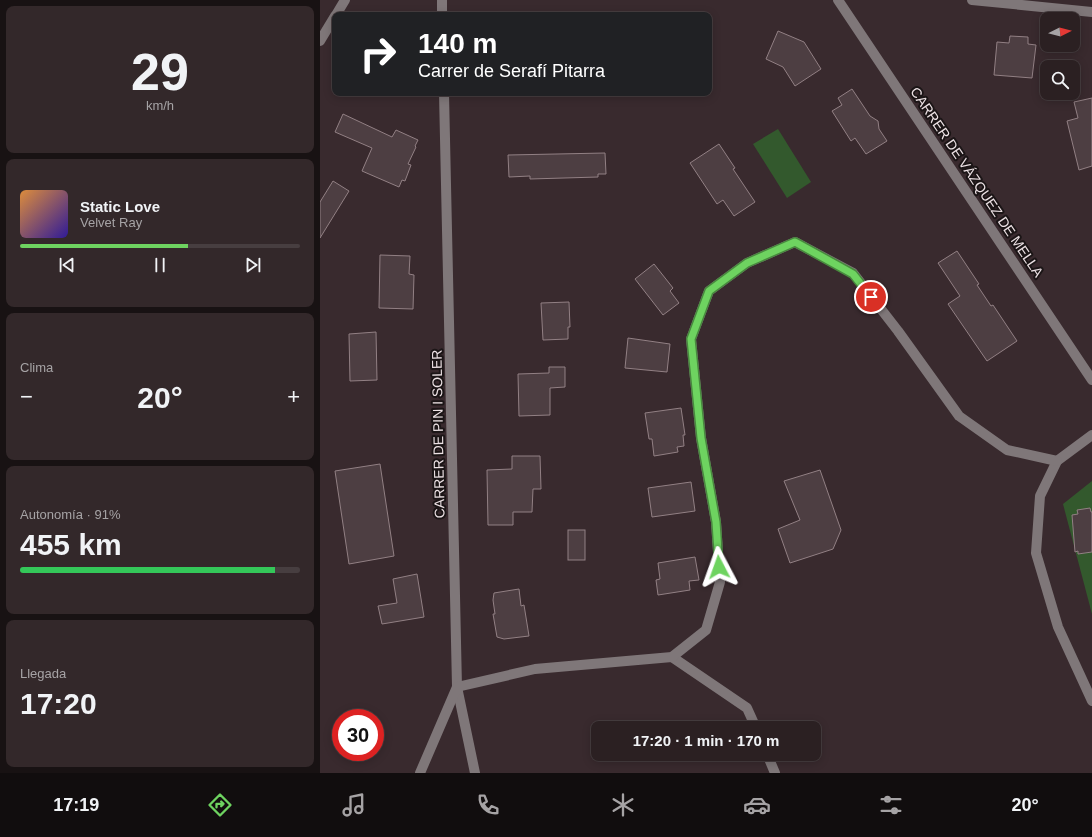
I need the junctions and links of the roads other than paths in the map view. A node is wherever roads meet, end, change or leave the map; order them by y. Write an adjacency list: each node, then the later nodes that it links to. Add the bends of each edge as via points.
1 (344, 0): 5 (street)
2 (442, 0): 6 (street)
3 (838, 0): 11 (street, CARRER DE VÁZQUEZ DE MELLA)
4 (972, 0): 7 (street)
5 (337, 12)
6 (442, 12)
7 (1092, 12)
8 (332, 20): 9 (street)
9 (320, 41)
10 (444, 96): 15 (street, CARRER DE PIN I SOLER)
11 (1092, 380)
12 (1092, 435): 13 (street)
13 (1057, 461): 14 (street, via 1007,450 959,416 853,274 795,242 747,263 709,291 691,339 701,438 716,522 720,582 706,630); 16 (street, via 1040,496 1036,553 1058,627)
14 (672, 657): 15 (street, via 535,670); 17 (street, via 747,708)
15 (458, 687): 19 (street); 20 (street, CARRER DE PIN I SOLER)
16 (1092, 701)
17 (753, 721)
18 (770, 761): 21 (street)
19 (420, 773)
20 (475, 773)
21 (775, 773)

